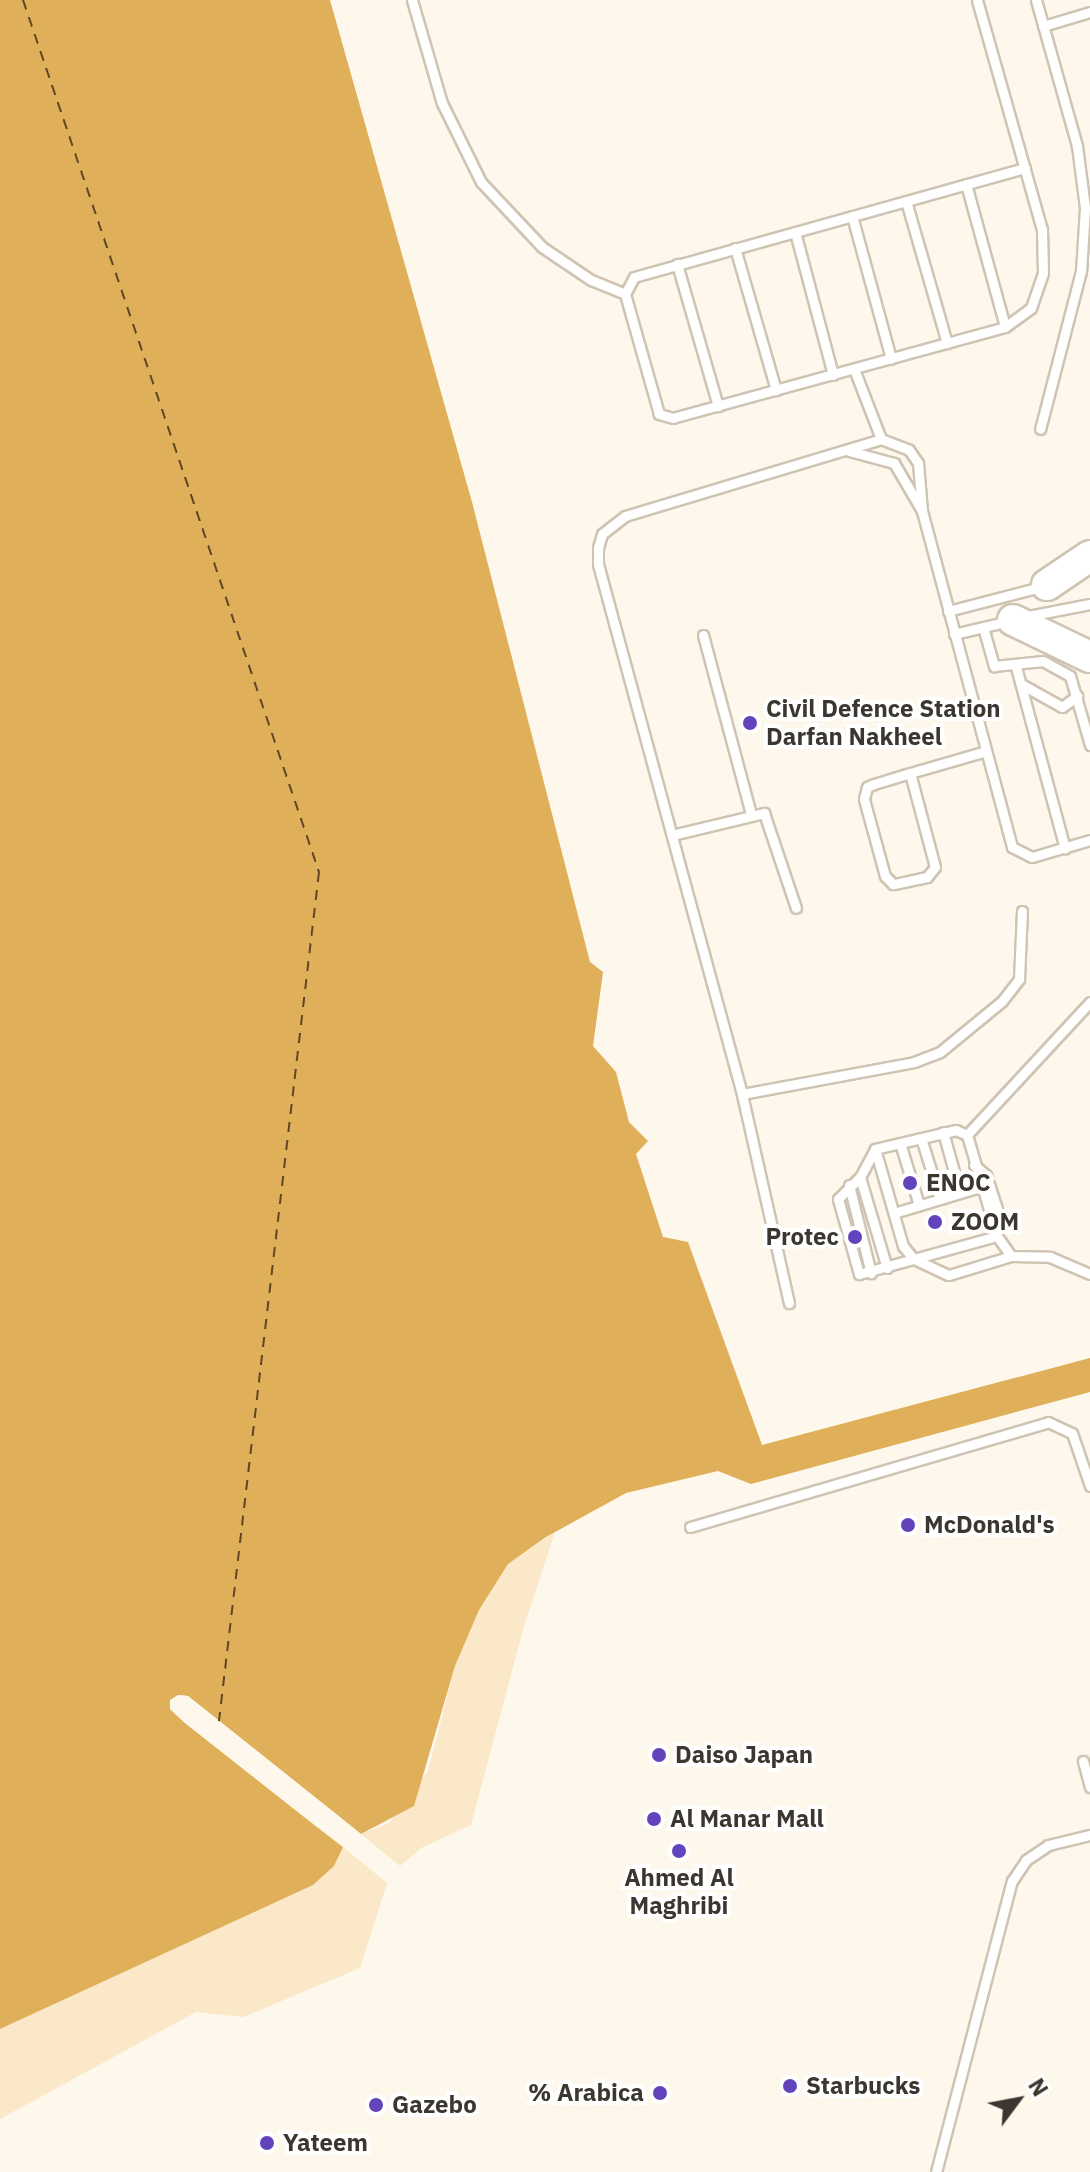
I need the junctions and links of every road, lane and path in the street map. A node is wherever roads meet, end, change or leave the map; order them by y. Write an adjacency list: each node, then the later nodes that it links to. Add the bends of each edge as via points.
1 (412, 0): 13 (lane, via 442,103 481,182 542,247 591,280)
2 (977, 0): 6 (lane)
3 (1036, 0): 5 (lane)
4 (1090, 12): 5 (lane)
5 (1043, 26): 21 (lane, via 1077,146 1085,208 1081,271)
6 (1025, 168): 7 (lane); 14 (lane, via 1042,229 1043,273 1031,308)
7 (966, 184): 8 (lane); 14 (lane)
8 (906, 201): 9 (lane); 15 (lane)
9 (852, 216): 10 (lane); 16 (lane)
10 (795, 232): 11 (lane); 18 (lane)
11 (735, 248): 12 (lane); 19 (lane)
12 (677, 264): 13 (lane, via 634,277); 20 (lane)
13 (625, 294): 20 (lane, via 659,414 673,418)
14 (1005, 327): 15 (lane)
15 (947, 343): 16 (lane)
16 (891, 359): 17 (lane)
17 (854, 369): 18 (lane); 22 (lane)
18 (833, 375): 19 (lane)
19 (776, 390): 20 (lane)
20 (718, 406)
21 (1040, 429)
22 (881, 439): 23 (lane); 24 (lane, via 897,442 918,463)
23 (846, 450): 24 (lane, via 894,463); 42 (lane, via 625,516 602,534 598,564)
24 (922, 511): 29 (lane)
25 (1090, 556): 27 (main road)
26 (1090, 574): 27 (lane)
27 (1047, 585): 29 (lane)
28 (1090, 604): 30 (lane)
29 (948, 611): 32 (lane)
30 (1013, 620): 31 (lane); 34 (main road)
31 (983, 627): 32 (lane); 35 (lane, via 994,666)
32 (954, 634): 39 (lane)
33 (703, 635): 41 (lane)
34 (1090, 657)
35 (1016, 667): 36 (lane); 37 (lane, via 1053,663 1070,676)
36 (1021, 684): 37 (lane, via 1062,707); 44 (lane)
37 (1077, 696): 38 (lane)
38 (1090, 745)
39 (986, 751): 40 (lane); 44 (lane, via 1017,854 1032,857)
40 (910, 773): 40 (lane, via 871,785 864,795 885,876 893,884 927,877 935,867)
41 (751, 814): 42 (lane); 45 (lane, via 768,816)
42 (672, 835): 48 (lane)
43 (1090, 840): 44 (lane)
44 (1065, 848)
45 (796, 908)
46 (1022, 911): 48 (lane, via 1019,979 1002,1001 940,1052 914,1062)
47 (1090, 1002): 50 (lane)
48 (742, 1094): 66 (lane)
49 (943, 1132): 50 (lane); 51 (lane); 57 (lane)
50 (967, 1135): 54 (lane)
51 (921, 1138): 52 (lane); 58 (lane)
52 (900, 1143): 53 (lane); 59 (lane)
53 (875, 1149): 55 (lane); 60 (lane)
54 (974, 1165): 56 (lane); 61 (lane, via 986,1175 997,1209)
55 (860, 1177): 64 (lane); 64 (lane, via 840,1192 838,1208 856,1270)
56 (980, 1187): 57 (lane); 61 (lane)
57 (960, 1193): 58 (lane)
58 (940, 1199): 59 (lane)
59 (919, 1205): 60 (lane)
60 (894, 1213): 63 (lane, via 903,1246)
61 (996, 1232): 62 (lane); 63 (lane)
62 (1011, 1256): 63 (lane, via 949,1275); 65 (lane, via 1050,1257)
63 (914, 1259): 64 (lane)
64 (887, 1268)
65 (1090, 1274)
66 (789, 1303)
67 (1090, 1486): 68 (lane, via 1072,1433 1048,1422)
68 (690, 1527)
69 (1083, 1761): 70 (lane)
70 (1090, 1787)
71 (1090, 1835): 72 (lane, via 1048,1845 1026,1860 1012,1881)
72 (936, 2172)

